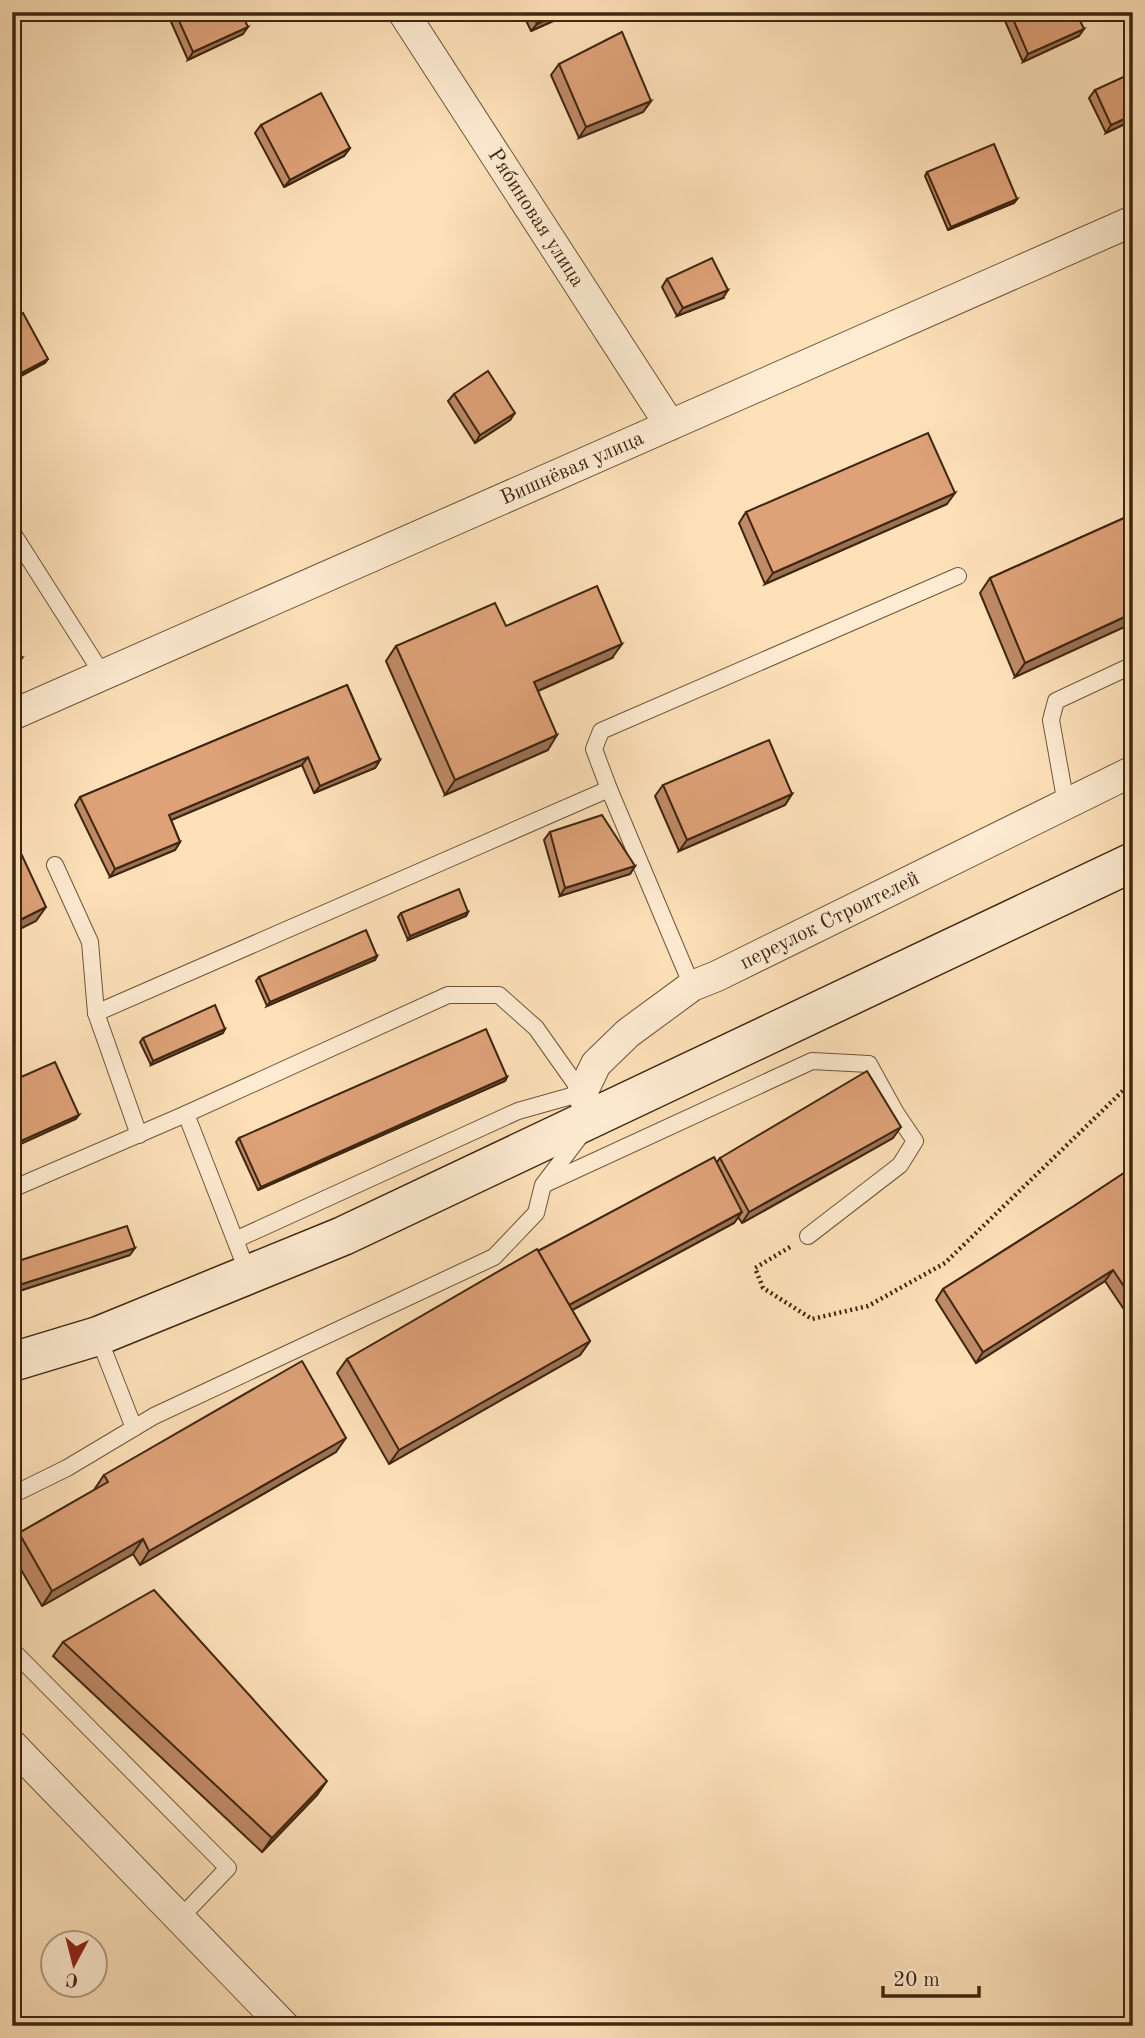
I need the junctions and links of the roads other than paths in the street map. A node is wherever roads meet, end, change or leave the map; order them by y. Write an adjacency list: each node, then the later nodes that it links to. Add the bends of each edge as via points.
1 (403, 12): 3 (street, Рябиновая улица)
2 (1133, 221): 3 (street, Вишнёвая улица)
3 (670, 425): 7 (street, Вишнёвая улица)
4 (12, 532): 7 (lane)
5 (958, 576): 10 (lane, via 600,731 594,749)
6 (1133, 665): 11 (lane, via 1056,701 1051,720)
7 (103, 675): 8 (street, Вишнёвая улица)
8 (12, 715)
9 (1133, 771): 11 (street, переулок Строителей)
10 (609, 789): 14 (lane); 15 (lane)
11 (1066, 804): 14 (street, переулок Строителей)
12 (1133, 862): 16 (main road)
13 (55, 865): 15 (lane, via 90,942)
14 (692, 986): 16 (street, переулок Строителей, via 628,1033 596,1064)
15 (96, 1013): 18 (lane)
16 (587, 1105): 17 (lane, via 536,1028 499,995 448,995); 19 (lane); 22 (main road, via 343,1236)
17 (186, 1114): 18 (lane); 22 (lane)
18 (139, 1135): 20 (lane)
19 (543, 1185): 21 (lane, via 812,1060 869,1064 915,1141 900,1165); 25 (lane, via 536,1213 494,1258)
20 (12, 1189)
21 (808, 1236)
22 (241, 1256): 23 (main road)
23 (98, 1336): 24 (main road); 25 (lane)
24 (12, 1362)
25 (134, 1428): 26 (lane)
26 (12, 1495)
27 (12, 1650): 29 (lane, via 228,1868)
28 (12, 1745): 29 (street)
29 (181, 1917): 30 (street)
30 (284, 2026)

